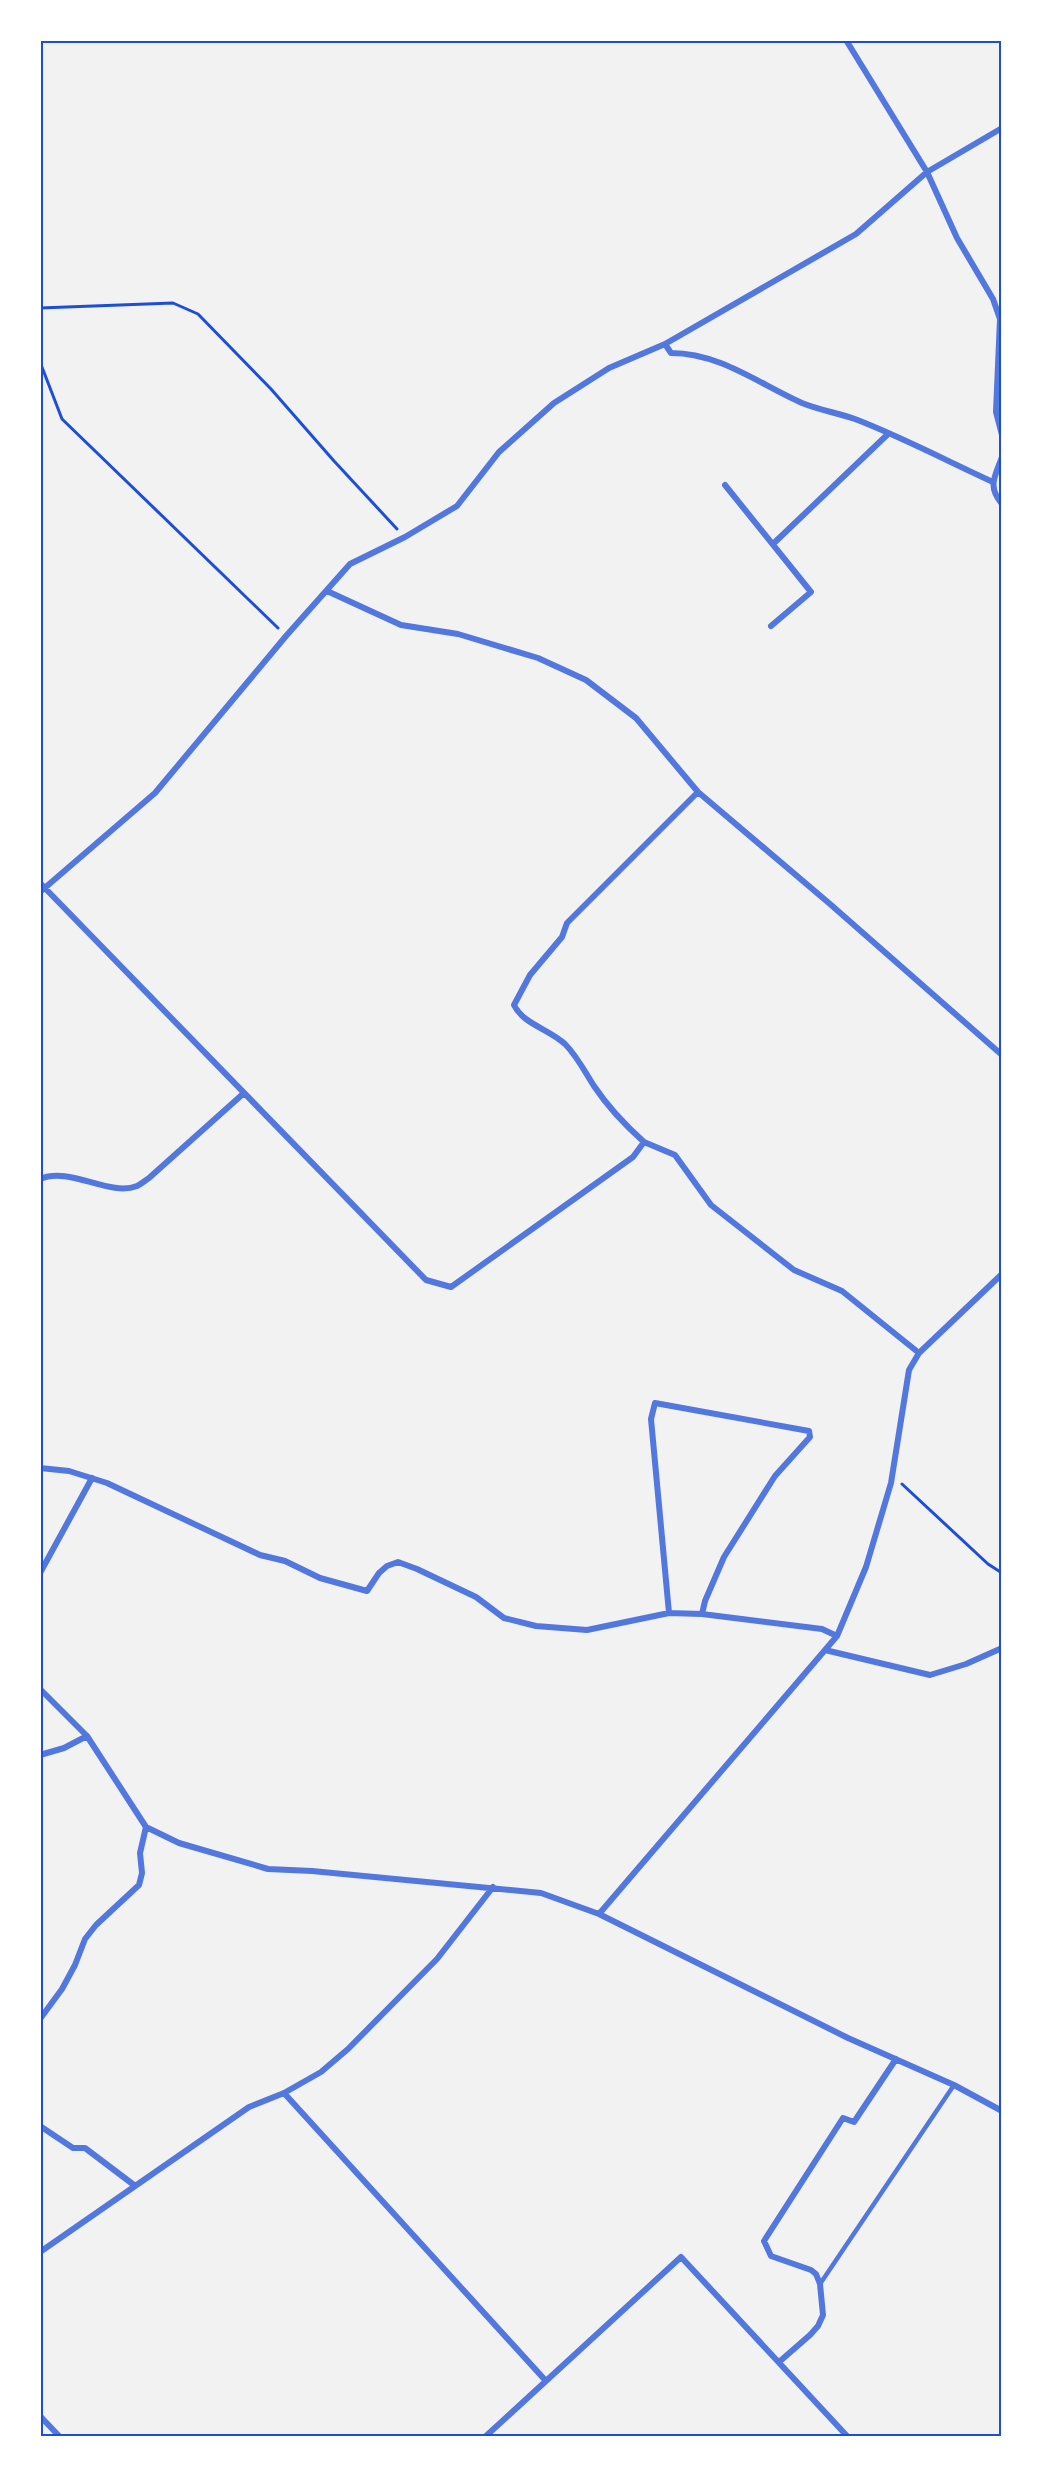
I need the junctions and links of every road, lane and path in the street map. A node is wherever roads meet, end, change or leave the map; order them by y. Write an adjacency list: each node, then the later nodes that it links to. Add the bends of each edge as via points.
1 (846, 40): 3 (street)
2 (1002, 128): 3 (street)
3 (927, 172): 5 (street, via 856,234); 8 (street, via 1000,319 996,412)
4 (40, 308): 13 (path, via 173,303 198,314 271,388)
5 (665, 344): 7 (street, via 671,353 712,359 806,405 855,419); 13 (street, via 609,368 554,404 499,452 457,506)
6 (40, 362): 17 (path, via 62,418)
7 (888, 434): 10 (street); 14 (street)
8 (1002, 435)
9 (1002, 457): 10 (street)
10 (993, 482): 12 (street, via 993,492)
11 (725, 485): 14 (street)
12 (1002, 504)
13 (405, 537): 15 (street, via 350,564)
14 (773, 544): 16 (street, via 811,592)
15 (327, 591): 17 (street); 18 (street, via 401,624 458,634 538,658 586,680 636,718)
16 (771, 626)
17 (286, 636): 19 (street, via 155,793)
18 (698, 792): 20 (street); 22 (street, via 567,923 562,937 530,975 514,1005 519,1016 554,1034 571,1050 622,1123)
19 (42, 888): 21 (street)
20 (1002, 1055)
21 (244, 1093): 22 (street, via 426,1280 451,1287 633,1158); 23 (street, via 137,1186 124,1188 55,1175)
22 (644, 1142): 25 (street, via 675,1155 711,1205 794,1270 842,1291)
23 (40, 1179)
24 (1002, 1274): 25 (street)
25 (919, 1353): 27 (street, via 909,1370 904,1392)
26 (40, 1468): 28 (street)
27 (892, 1475): 30 (path); 33 (street, via 866,1568)
28 (92, 1478): 29 (street); 31 (street, via 260,1556 285,1561 320,1578 367,1592 379,1573 398,1562 476,1597 504,1618 536,1626 587,1630)
29 (40, 1573)
30 (1002, 1573)
31 (669, 1613): 32 (street); 32 (street, via 651,1419 655,1403 809,1431 810,1437 775,1476 724,1557)
32 (702, 1614): 33 (street, via 822,1629)
33 (837, 1636): 35 (street)
34 (1002, 1648): 35 (street, via 930,1675)
35 (825, 1650): 41 (street)
36 (40, 1689): 37 (street)
37 (87, 1736): 38 (street); 39 (street)
38 (40, 1755)
39 (146, 1827): 40 (street, via 179,1843 268,1869); 42 (street, via 139,1885 85,1939 62,1989)
40 (493, 1887): 41 (street, via 541,1893); 45 (street, via 437,1959 348,2049 321,2072)
41 (599, 1914): 43 (street)
42 (40, 2019)
43 (896, 2059): 44 (street); 50 (street, via 854,2122 843,2118 764,2241 771,2256 811,2270)
44 (954, 2085): 46 (street); 50 (lane)
45 (284, 2093): 48 (street, via 249,2107); 52 (street)
46 (1002, 2111)
47 (40, 2126): 48 (street, via 73,2148 85,2148)
48 (134, 2185): 49 (street)
49 (40, 2252)
50 (820, 2284): 51 (street, via 823,2315 818,2326)
51 (779, 2362): 52 (street, via 681,2257); 56 (street)
52 (546, 2381): 55 (street)
53 (40, 2416): 54 (street)
54 (59, 2436)
55 (486, 2436)
56 (847, 2436)

